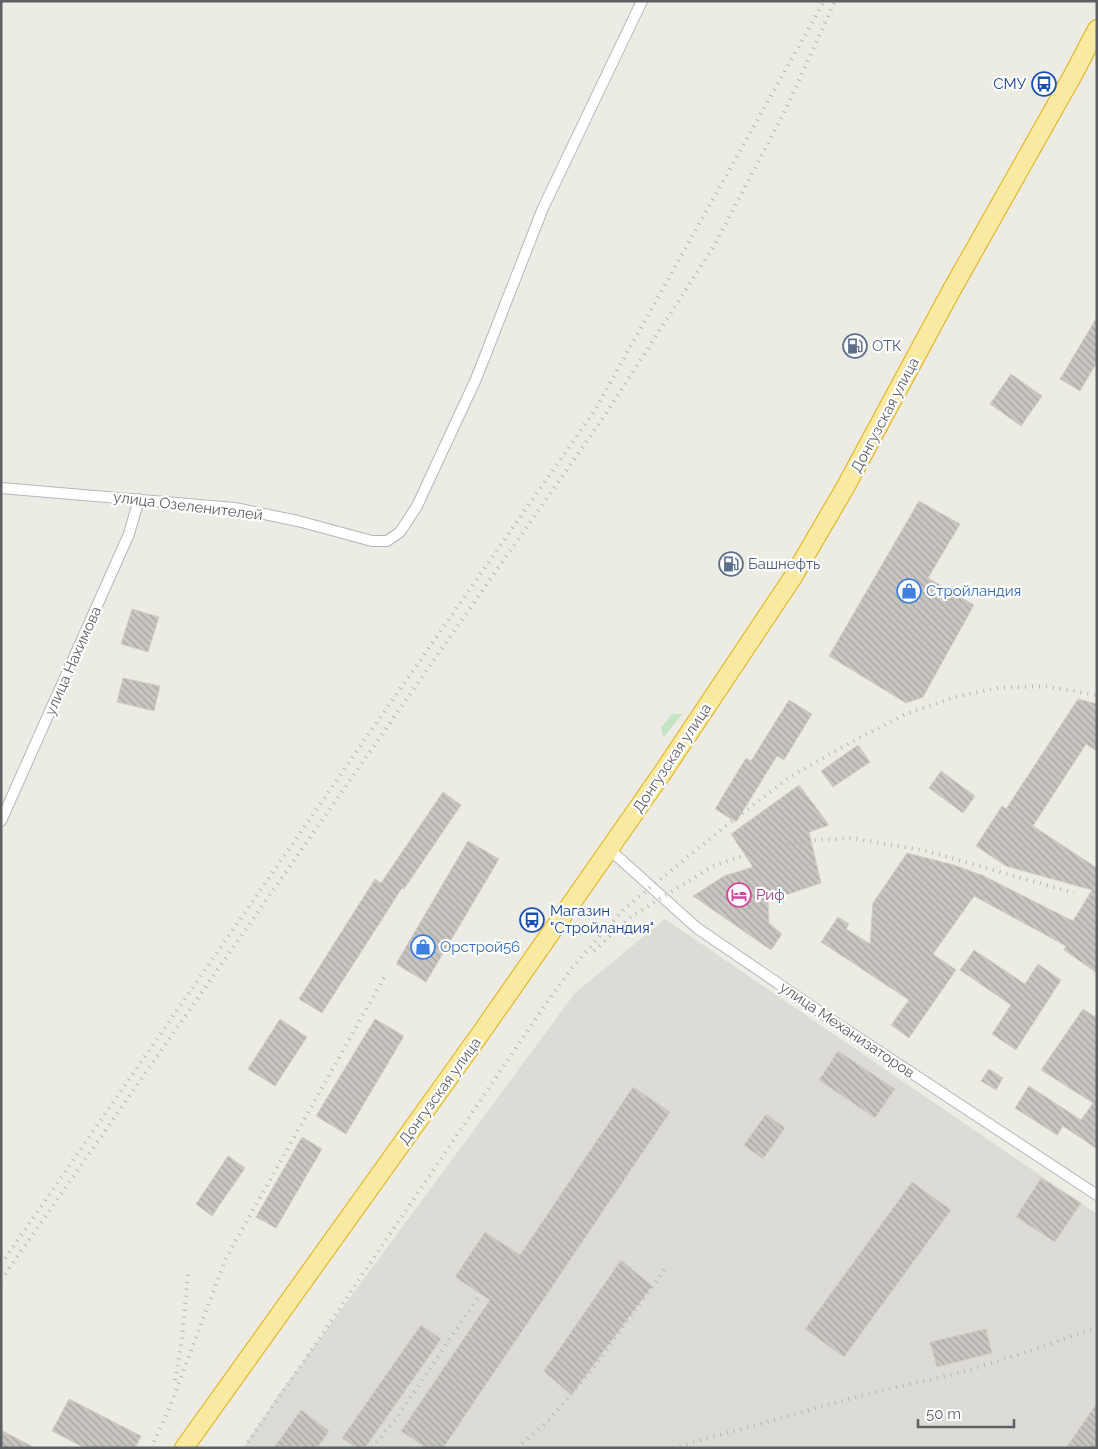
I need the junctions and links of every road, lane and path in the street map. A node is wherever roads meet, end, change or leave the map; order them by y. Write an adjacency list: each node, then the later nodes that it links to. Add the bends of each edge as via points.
1 (642, 1): 4 (street, улица Озеленителей, via 544,208 476,379 417,506 400,532 387,541 372,541 235,508)
2 (1097, 29): 6 (highway, Донгузская улица, via 793,577)
3 (1, 488): 4 (street, улица Озеленителей)
4 (139, 499): 5 (street, улица Нахимова, via 129,534)
5 (1, 821)
6 (610, 849): 7 (street, улица Механизаторов, via 697,928); 8 (highway, Донгузская улица)
7 (1097, 1195)
8 (184, 1448)

